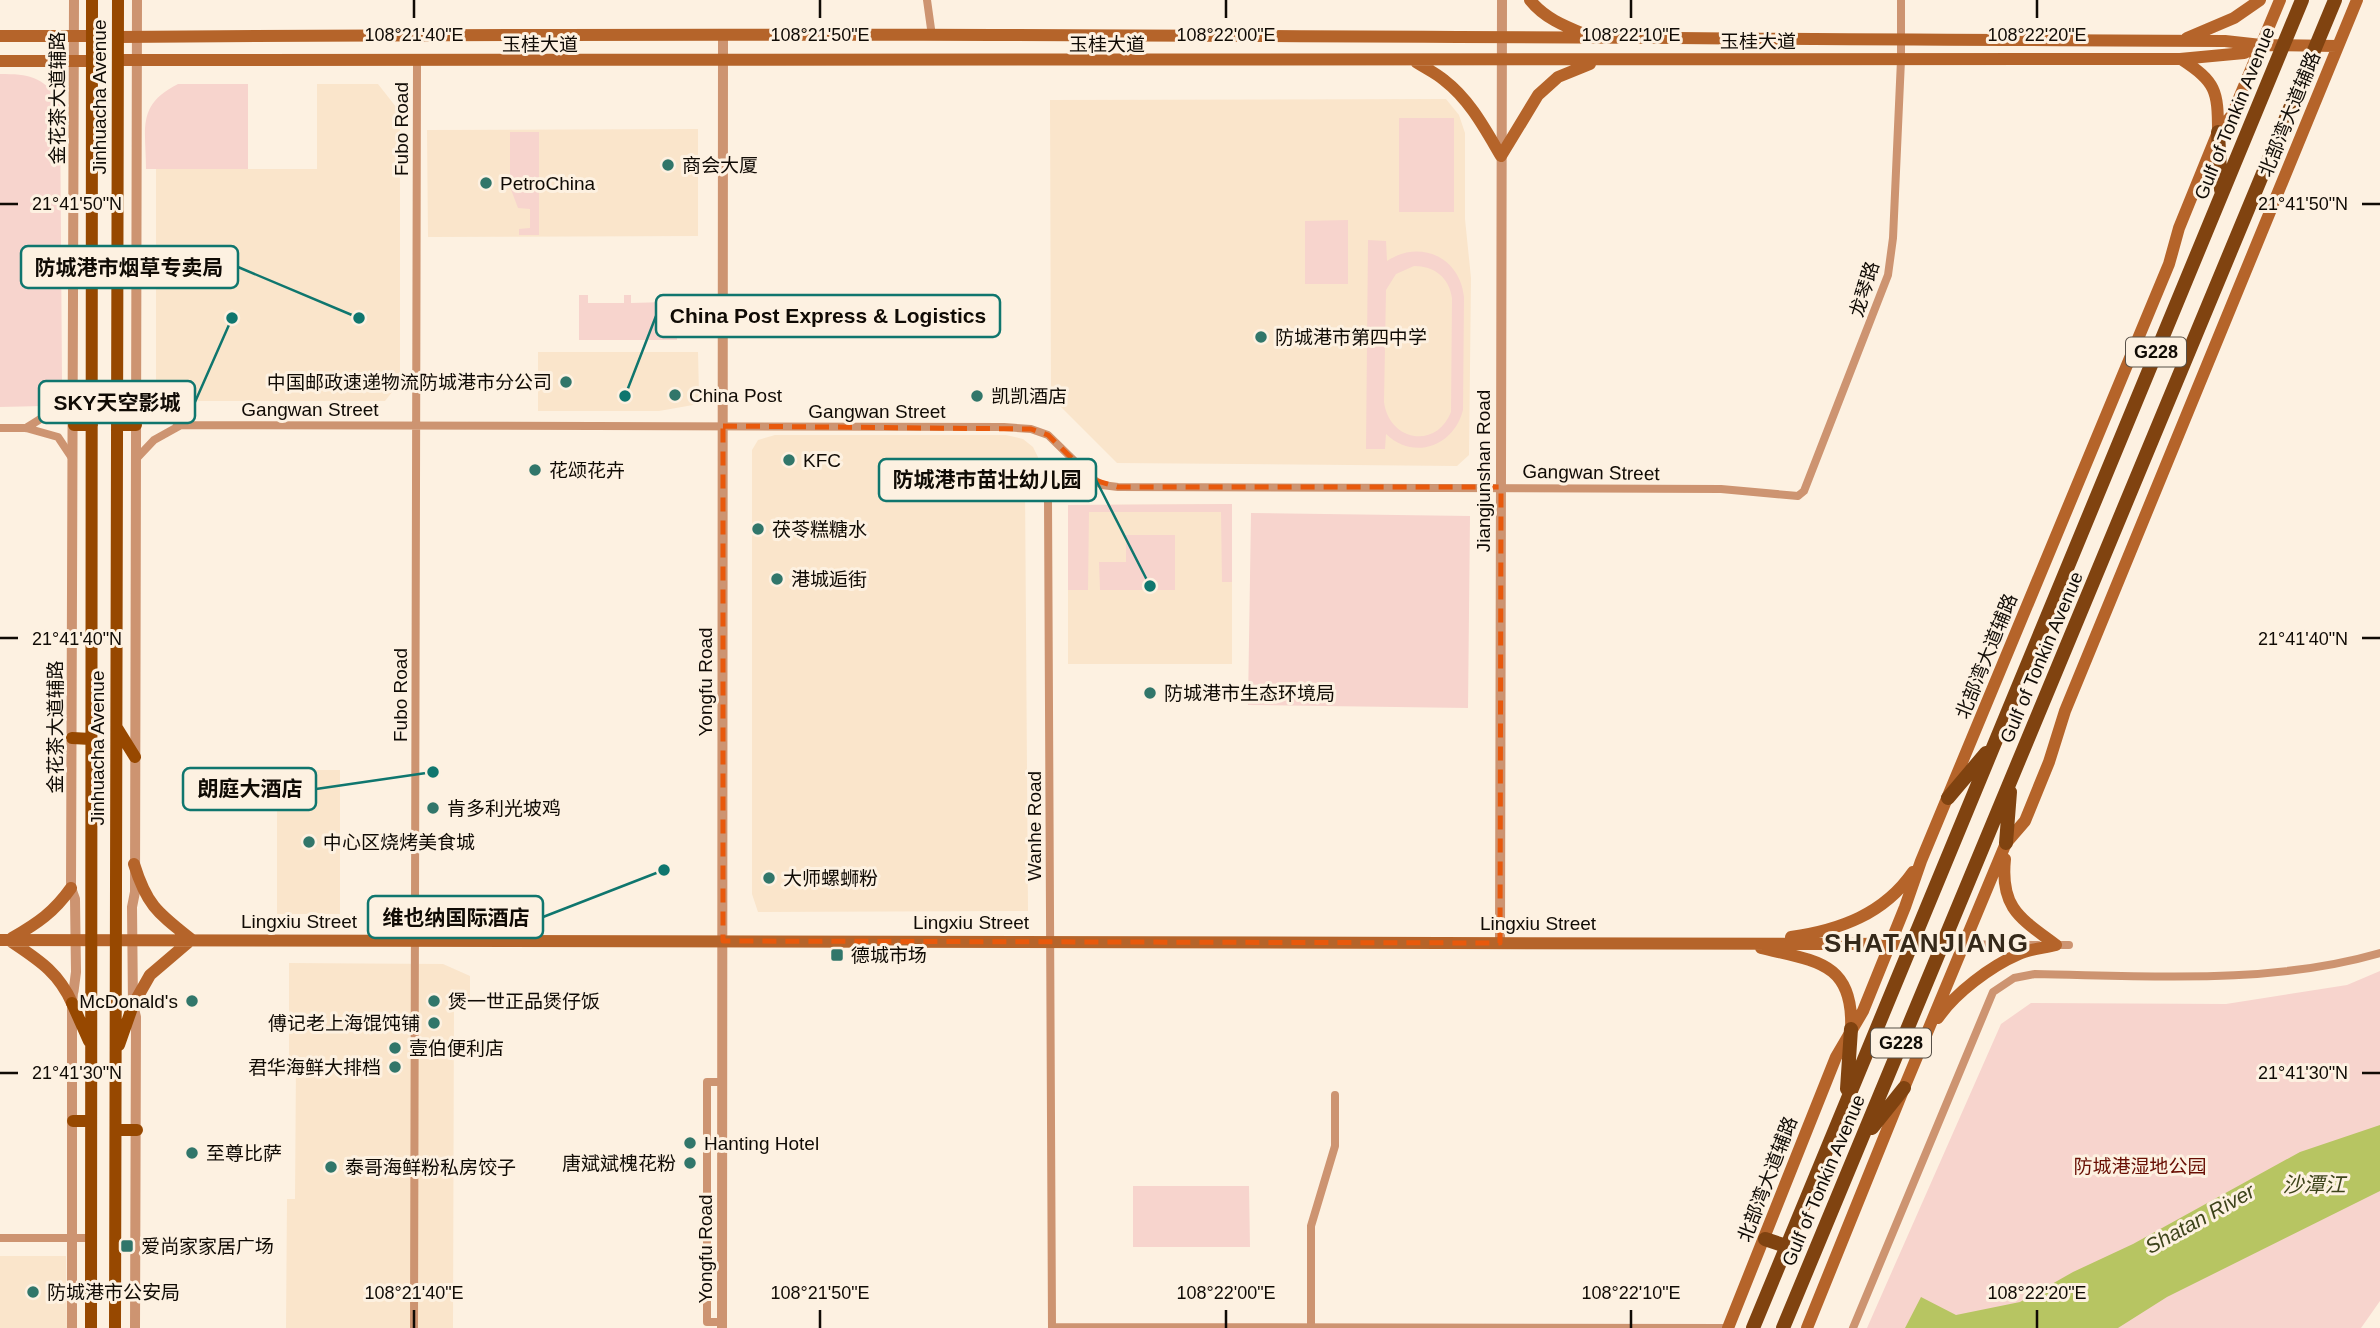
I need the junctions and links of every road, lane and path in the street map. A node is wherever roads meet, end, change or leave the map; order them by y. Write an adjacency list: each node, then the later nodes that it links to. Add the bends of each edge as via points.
1 (74, 0): 15 (street, 金花茶大道辅路)
2 (92, 0): 16 (main road, Jinhuacha Avenue)
3 (118, 0): 19 (main road, Jinhuacha Avenue)
4 (137, 0): 20 (street)
5 (927, 0): 18 (street)
6 (1502, 0): 21 (street, Jiangjunshan Road)
7 (1530, 0): 22 (main road, via 1561,25)
8 (1901, 0): 23 (street, 龙琴路)
9 (2260, 0): 24 (main road, via 2234,18)
10 (2280, 0): 25 (main road, 北部湾大道辅路)
11 (2302, 0): 26 (highway, Gulf of Tonkin Avenue / G228)
12 (2336, 0): 27 (highway, Gulf of Tonkin Avenue / G228)
13 (2357, 0): 28 (main road, 北部湾大道辅路)
14 (0, 36): 15 (main road)
15 (74, 36): 16 (main road); 34 (street, 金花茶大道辅路)
16 (92, 36): 35 (main road, Jinhuacha Avenue)
17 (723, 36): 18 (main road, 玉桂大道); 20 (main road, 玉桂大道); 40 (street, Yongfu Road)
18 (932, 36): 21 (main road, 玉桂大道)
19 (118, 37): 20 (main road, 玉桂大道); 30 (main road, Jinhuacha Avenue)
20 (137, 37): 31 (street)
21 (1502, 38): 22 (main road, 玉桂大道); 38 (street, Jiangjunshan Road)
22 (1596, 39): 23 (main road, 玉桂大道)
23 (1901, 39): 24 (main road, 玉桂大道); 32 (street, 龙琴路)
24 (2181, 40): 25 (main road, 玉桂大道); 29 (main road)
25 (2261, 45): 26 (main road, 玉桂大道); 29 (main road, 玉桂大道, via 2244,53); 41 (main road, 北部湾大道辅路, via 2232,115)
26 (2283, 45): 27 (main road, 玉桂大道); 43 (highway, Gulf of Tonkin Avenue / G228)
27 (2316, 45): 28 (main road, 玉桂大道); 65 (highway, Gulf of Tonkin Avenue / G228)
28 (2337, 46): 67 (main road, 北部湾大道辅路, via 2065,711 2025,821)
29 (2180, 58): 32 (main road, 玉桂大道); 41 (main road, via 2204,74 2215,90)
30 (118, 60): 31 (main road, 玉桂大道); 48 (main road, Jinhuacha Avenue)
31 (137, 60): 39 (main road, 玉桂大道); 44 (street)
32 (1901, 60): 36 (main road, 玉桂大道); 59 (street, 龙琴路, via 1894,238 1888,275 1804,491 1798,496)
33 (0, 61): 34 (main road)
34 (74, 61): 35 (main road); 45 (street, 金花茶大道辅路)
35 (92, 61): 47 (main road, Jinhuacha Avenue)
36 (1597, 61): 38 (main road, 玉桂大道); 42 (main road, via 1558,77 1538,95)
37 (1416, 62): 38 (main road, 玉桂大道); 40 (main road, 玉桂大道); 42 (main road, via 1462,97)
38 (1502, 62): 42 (street, Jiangjunshan Road)
39 (417, 63): 40 (main road, 玉桂大道); 51 (street, Fubo Road)
40 (723, 63): 52 (street, Yongfu Road)
41 (2218, 132): 43 (highway); 66 (main road, 北部湾大道辅路, via 2169,264)
42 (1501, 156): 58 (street, Jiangjunshan Road)
43 (2221, 196): 63 (highway, Gulf of Tonkin Avenue / G228)
44 (136, 384): 49 (street); 50 (street, via 153,407)
45 (74, 388): 46 (street, 金花茶大道辅路); 54 (street, via 58,408)
46 (74, 425): 47 (main road); 57 (street, 金花茶大道辅路)
47 (92, 425): 62 (main road, Jinhuacha Avenue)
48 (117, 425): 49 (main road); 60 (main road, Jinhuacha Avenue)
49 (136, 425): 55 (street)
50 (181, 425): 51 (street, Gangwan Street); 55 (street, via 154,440)
51 (417, 425): 52 (street, Gangwan Street); 77 (street, Fubo Road)
52 (723, 426): 56 (street, Gangwan Street, via 1031,429 1048,435); 78 (street, Yongfu Road)
53 (0, 428): 54 (street)
54 (26, 428): 57 (street, via 58,437)
55 (136, 458): 64 (street)
56 (1072, 459): 58 (street, Gangwan Street, via 1094,481 1118,487); 79 (street, Wanhe Road, via 1055,474 1048,500)
57 (74, 461): 61 (street, 金花茶大道辅路)
58 (1501, 486): 59 (street, Gangwan Street); 80 (street, Jiangjunshan Road)
59 (1721, 489)
60 (117, 727): 64 (main road); 74 (main road, Jinhuacha Avenue)
61 (72, 738): 62 (main road); 70 (street, 金花茶大道辅路)
62 (91, 739): 73 (main road, Jinhuacha Avenue)
63 (1994, 744): 66 (highway); 83 (highway, Gulf of Tonkin Avenue / G228)
64 (135, 757): 69 (street)
65 (2010, 781): 67 (highway); 84 (highway, Gulf of Tonkin Avenue / G228)
66 (1948, 798): 68 (main road, 北部湾大道辅路)
67 (2006, 843): 85 (main road, 北部湾大道辅路); 86 (main road, via 2004,888 2010,903 2022,919)
68 (1921, 861): 81 (main road, via 1904,886 1882,906 1851,923 1817,933); 82 (main road, 北部湾大道辅路)
69 (134, 864): 75 (street); 76 (main road, via 152,906)
70 (71, 888): 71 (main road, via 58,907 37,924); 72 (street, 金花茶大道辅路)
71 (4, 940): 72 (main road, Lingxiu Street); 88 (main road, via 58,977)
72 (76, 940): 73 (main road, Lingxiu Street); 88 (street, 金花茶大道辅路)
73 (91, 940): 74 (main road, Lingxiu Street); 92 (main road, Jinhuacha Avenue)
74 (116, 940): 75 (main road, Lingxiu Street); 93 (main road, Jinhuacha Avenue)
75 (133, 940): 76 (main road, Lingxiu Street); 89 (street)
76 (192, 940): 77 (main road, Lingxiu Street); 89 (main road, via 150,975)
77 (414, 940): 78 (main road, Lingxiu Street); 113 (street, Fubo Road)
78 (723, 941): 79 (main road, Lingxiu Street); 107 (street, Yongfu Road)
79 (1050, 942): 80 (main road, Lingxiu Street); 114 (street, Wanhe Road)
80 (1500, 943): 81 (main road, Lingxiu Street)
81 (1742, 943): 82 (main road, Lingxiu Street); 90 (main road, via 1831,968 1848,996)
82 (1890, 943): 83 (main road, Lingxiu Street); 90 (main road, 北部湾大道辅路)
83 (1912, 943): 84 (main road, Lingxiu Street); 96 (highway, Gulf of Tonkin Avenue / G228)
84 (1943, 944): 85 (street); 101 (highway, Gulf of Tonkin Avenue / G228)
85 (1965, 944): 86 (street); 91 (main road, 北部湾大道辅路)
86 (2063, 945): 91 (main road, via 2020,953 1971,985 1942,1013)
87 (2380, 953): 119 (street, via 2317,968 2244,975 2035,974 2014,978 1993,992)
88 (72, 1003): 92 (main road); 97 (street, 金花茶大道辅路)
89 (134, 1005): 93 (main road); 100 (street)
90 (1851, 1029): 96 (highway); 105 (main road, 北部湾大道辅路, via 1805,1131)
91 (1925, 1039): 94 (main road, 北部湾大道辅路)
92 (91, 1045): 98 (main road, Jinhuacha Avenue)
93 (116, 1055): 99 (main road, Jinhuacha Avenue)
94 (1904, 1088): 101 (highway); 118 (main road, 北部湾大道辅路)
95 (1335, 1095): 108 (street, via 1335,1146 1311,1226)
96 (1847, 1101): 106 (highway, Gulf of Tonkin Avenue / G228)
97 (73, 1121): 98 (main road); 103 (street, 金花茶大道辅路)
98 (91, 1121): 104 (main road, Jinhuacha Avenue)
99 (116, 1130): 100 (main road); 111 (main road, Jinhuacha Avenue)
100 (137, 1130): 112 (street)
101 (1860, 1143): 117 (highway, Gulf of Tonkin Avenue / G228)
102 (0, 1238): 103 (street)
103 (72, 1238): 104 (street); 109 (street, 金花茶大道辅路)
104 (91, 1238): 110 (main road, Jinhuacha Avenue)
105 (1765, 1238): 106 (highway); 115 (main road, 北部湾大道辅路)
106 (1787, 1247): 116 (highway, Gulf of Tonkin Avenue / G228)
107 (722, 1325)
108 (1311, 1327): 114 (street); 115 (street)
109 (72, 1328)
110 (91, 1328)
111 (115, 1328)
112 (135, 1328)
113 (414, 1328)
114 (1052, 1328)
115 (1728, 1328)
116 (1753, 1328)
117 (1783, 1328)
118 (1807, 1328)
119 (1853, 1328)

